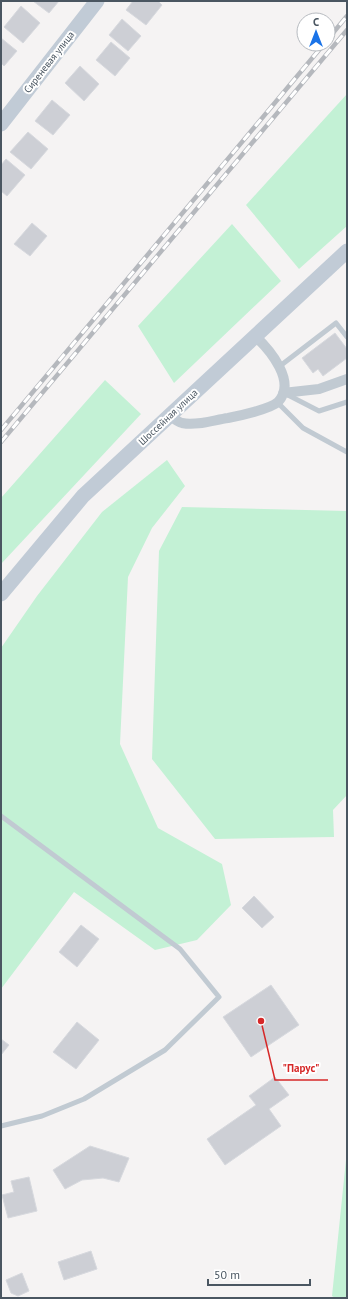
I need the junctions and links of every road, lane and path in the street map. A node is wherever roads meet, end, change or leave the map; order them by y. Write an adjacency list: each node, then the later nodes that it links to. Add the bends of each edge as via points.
1 (97, 1): 2 (main road, Сиреневая улица)
2 (1, 124)
3 (347, 251): 4 (main road, Шоссейная улица)
4 (255, 336): 6 (street, via 267,347); 11 (main road, Шоссейная улица)
5 (347, 336): 6 (lane, via 336,323)
6 (280, 366): 8 (street, via 284,380)
7 (347, 379): 8 (street, via 319,389)
8 (283, 393): 9 (street); 10 (lane, via 320,411)
9 (277, 402): 11 (street, via 238,416 197,423 182,422); 12 (lane, via 302,428)
10 (347, 402)
11 (169, 416): 13 (main road, Шоссейная улица, via 83,496)
12 (347, 452)
13 (1, 594)
14 (1, 816): 15 (lane, via 180,949 219,997 165,1050 84,1099 42,1116)
15 (1, 1126)

